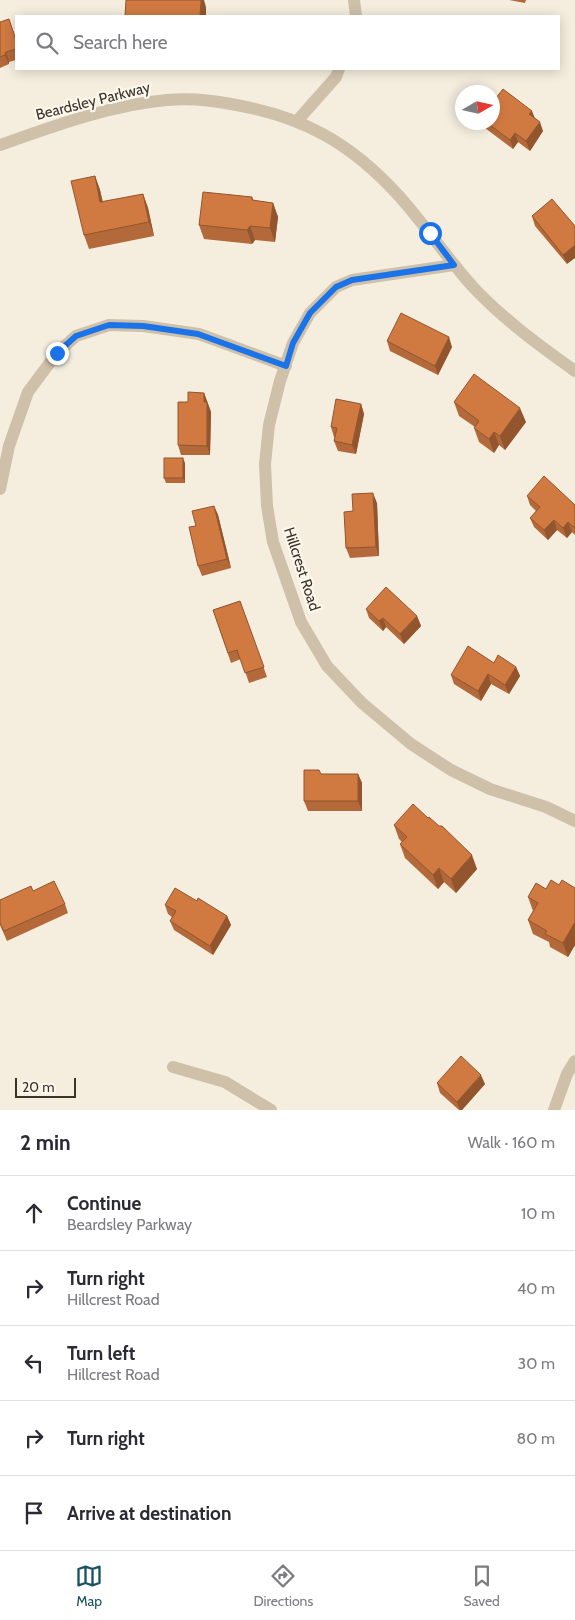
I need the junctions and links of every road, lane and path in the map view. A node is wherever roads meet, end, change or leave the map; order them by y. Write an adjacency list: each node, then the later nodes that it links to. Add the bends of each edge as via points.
1 (354, 0): 2 (street)
2 (356, 15)
3 (340, 70): 4 (street)
4 (297, 121): 5 (street, Beardsley Parkway, via 212,101 168,100 80,118); 6 (street, Beardsley Parkway, via 339,143 362,160 399,196)
5 (0, 145)
6 (454, 265): 7 (street, Hillcrest Road, via 352,280 336,287 310,313 293,343); 8 (street, Beardsley Parkway, via 498,310)
7 (286, 366): 9 (street, via 198,334 143,326 109,325 76,336 57,353 28,392); 10 (street, Hillcrest Road, via 269,425 265,464 267,506 273,542 301,622 327,666 362,703 404,738 451,770 490,789 546,807)
8 (575, 371)
9 (0, 489)
10 (575, 821)
11 (575, 1061): 14 (street)
12 (173, 1067): 13 (street, via 226,1082)
13 (271, 1110)
14 (554, 1110)

